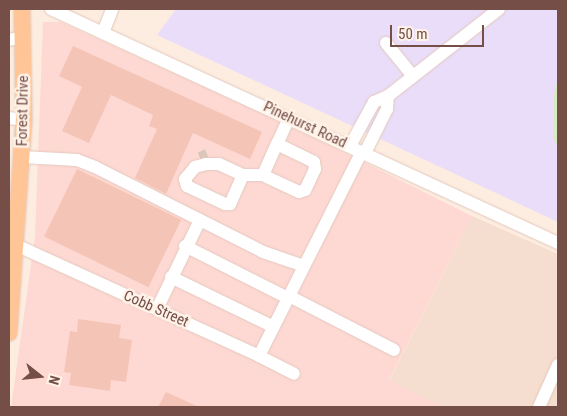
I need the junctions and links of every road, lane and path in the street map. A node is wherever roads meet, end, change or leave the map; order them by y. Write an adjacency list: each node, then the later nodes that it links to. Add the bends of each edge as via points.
1 (22, 9): 6 (main road, Forest Drive)
2 (51, 9): 5 (street, Pinehurst Road)
3 (112, 9): 5 (street)
4 (499, 9): 8 (street)
5 (103, 33): 9 (street, Pinehurst Road)
6 (16, 38): 10 (main road, Forest Drive)
7 (386, 43): 8 (street)
8 (412, 75): 12 (street, via 388,96 374,102)
9 (289, 118): 11 (street); 12 (street, Pinehurst Road)
10 (17, 119): 13 (main road, Forest Drive)
11 (277, 144): 17 (street); 17 (street, via 314,162 315,169 305,190 298,192)
12 (359, 150): 19 (street, Pinehurst Road); 22 (street)
13 (22, 157): 18 (street, via 77,160); 20 (main road, Forest Drive)
14 (219, 164): 15 (street, via 195,167); 15 (street, via 204,157 194,161); 16 (street)
15 (188, 173): 16 (street, via 185,179 187,186 225,204 230,204)
16 (243, 175): 17 (street)
17 (262, 175)
18 (200, 220): 21 (street); 22 (street, via 263,252)
19 (558, 243)
20 (18, 246): 25 (street, Cobb Street); 27 (main road, Forest Drive)
21 (185, 246): 23 (street); 24 (street)
22 (304, 266): 24 (street)
23 (172, 277): 25 (street); 26 (street)
24 (289, 297): 26 (street); 28 (street)
25 (157, 309): 29 (street, Cobb Street)
26 (274, 327): 29 (street)
27 (9, 333)
28 (394, 350)
29 (260, 356): 31 (street, Cobb Street)
30 (558, 365): 32 (street)
31 (294, 374)
32 (539, 407)

